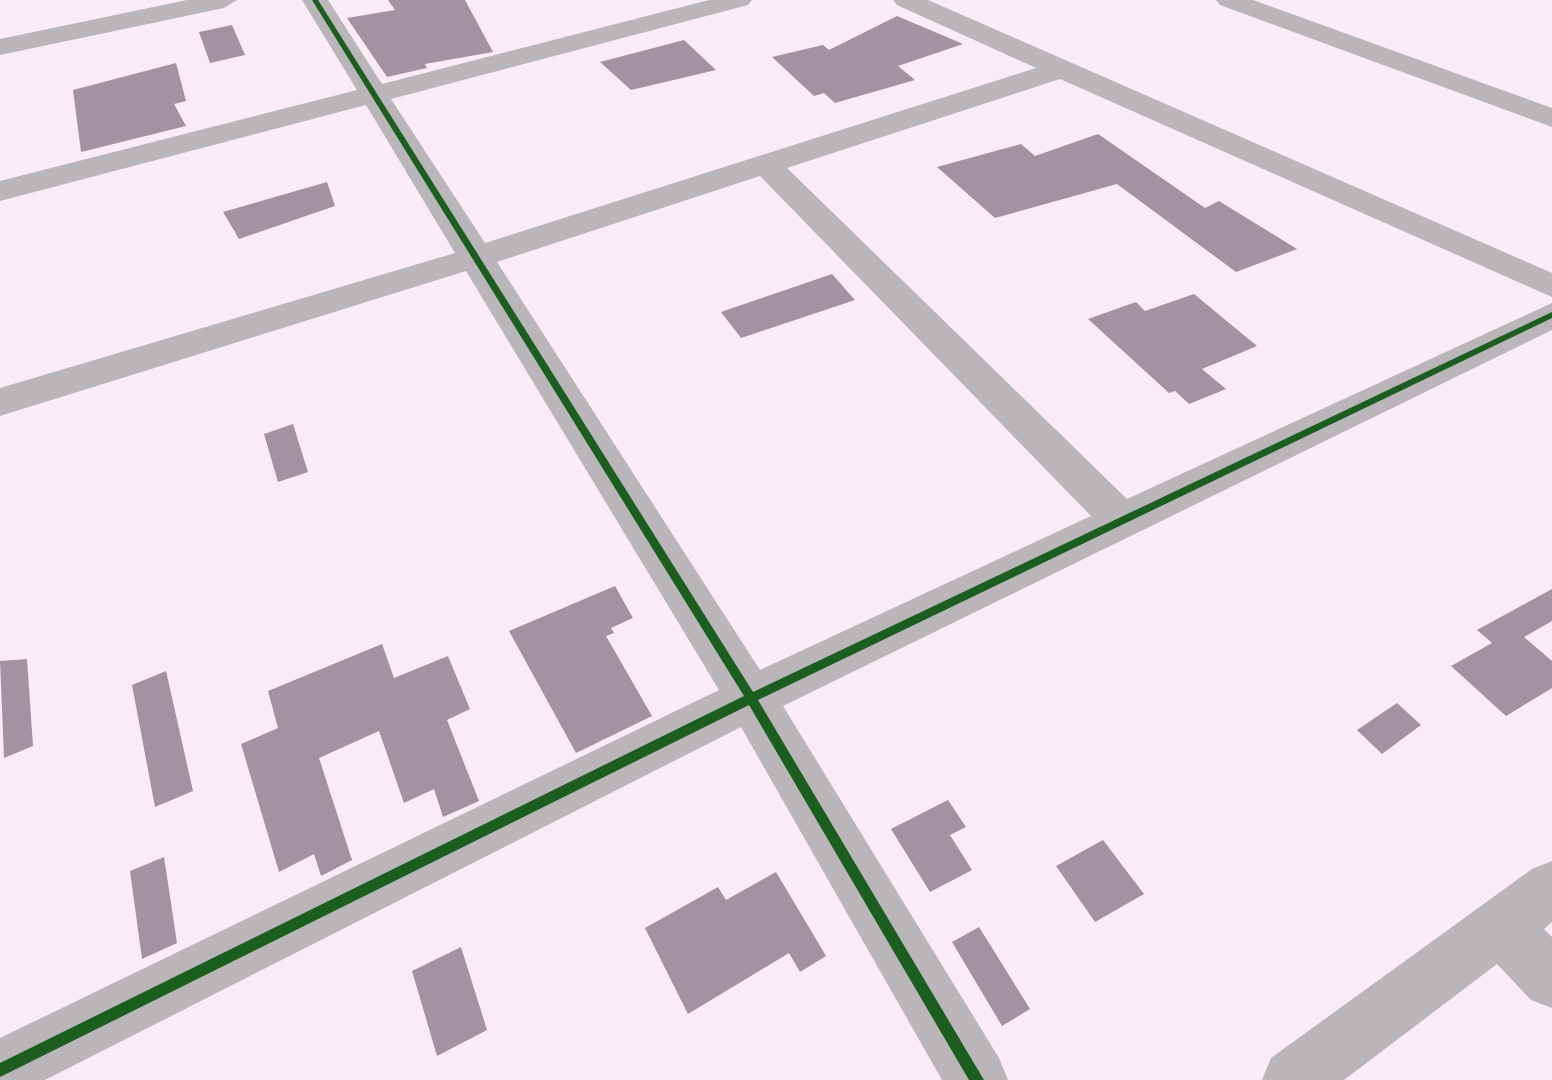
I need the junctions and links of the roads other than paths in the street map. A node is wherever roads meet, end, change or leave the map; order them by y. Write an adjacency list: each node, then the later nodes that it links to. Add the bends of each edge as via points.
1 (224, 0): 6 (street)
2 (315, 0): 8 (street)
3 (739, 0): 8 (street)
4 (906, 0): 7 (street)
5 (1229, 0): 9 (street)
6 (0, 47)
7 (1061, 69): 10 (street); 13 (street)
8 (374, 94): 11 (street); 12 (street)
9 (1552, 118)
10 (766, 165): 12 (street); 16 (street)
11 (0, 191)
12 (477, 257): 15 (street); 17 (street)
13 (1552, 286)
14 (1552, 315): 16 (street)
15 (0, 402)
16 (1121, 520): 17 (street)
17 (751, 698): 21 (street); 22 (street)
18 (1552, 888): 19 (street)
19 (1501, 926): 20 (street); 23 (street)
20 (1552, 979)
21 (0, 1070)
22 (977, 1080)
23 (1293, 1080)

